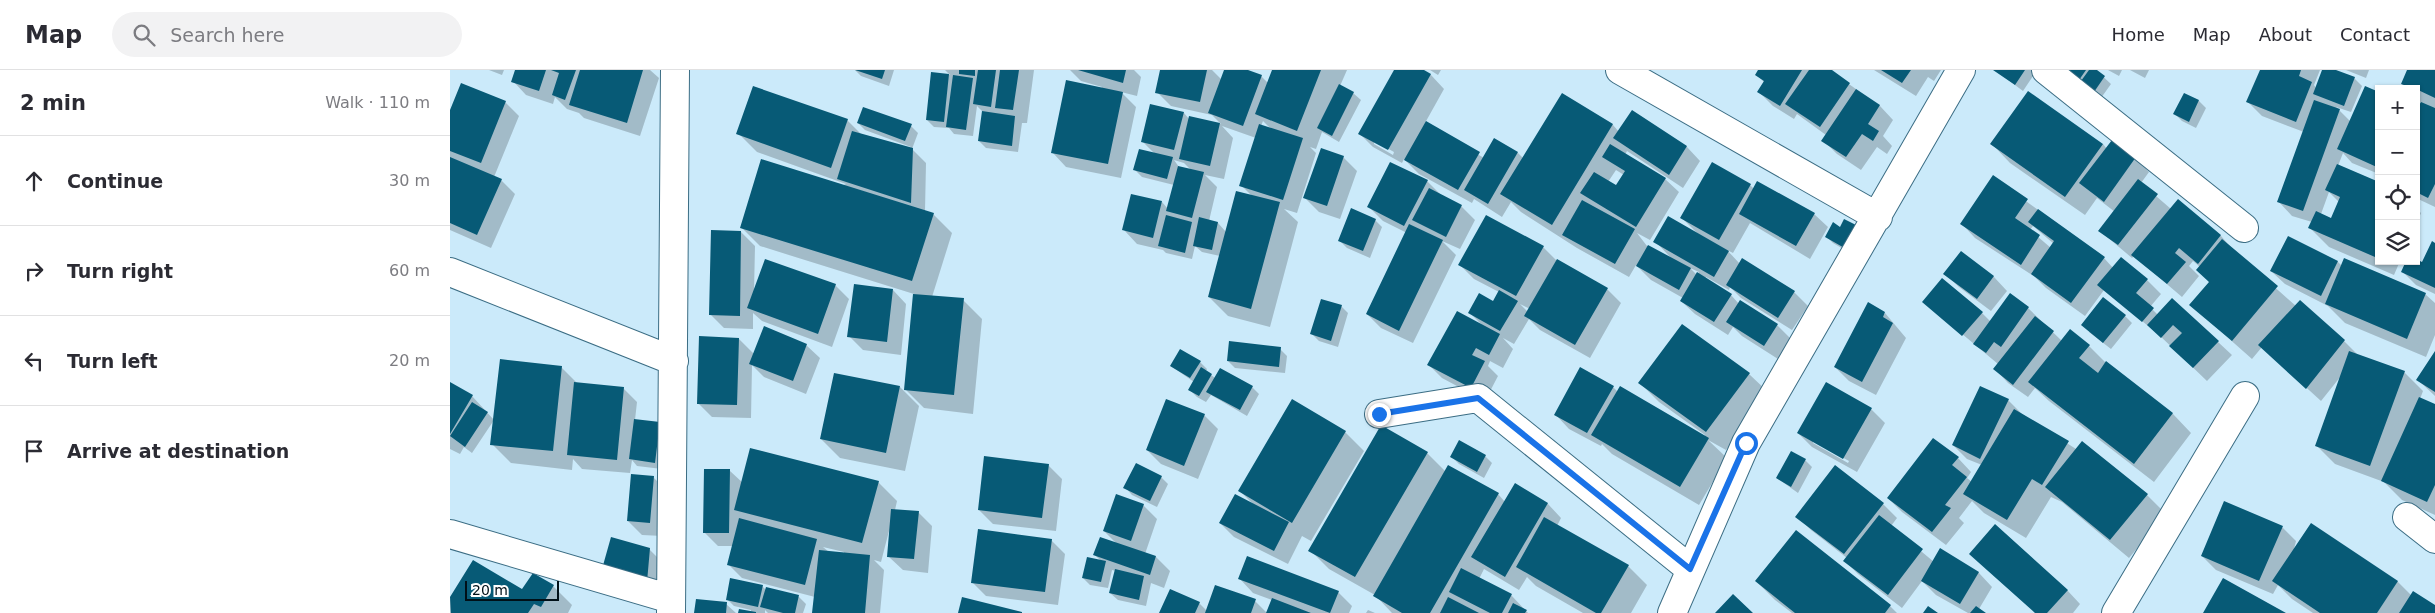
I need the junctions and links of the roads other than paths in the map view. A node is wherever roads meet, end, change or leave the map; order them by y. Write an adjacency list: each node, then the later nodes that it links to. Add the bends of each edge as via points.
1 (675, 70): 8 (street)
2 (1620, 70): 5 (street)
3 (1961, 70): 5 (street)
4 (2046, 70): 6 (street)
5 (1878, 216): 14 (street, via 1746,443)
6 (2244, 228)
7 (450, 272): 8 (street)
8 (674, 361): 15 (street)
9 (2245, 396): 17 (street)
10 (1379, 414): 14 (street, via 1478,398)
11 (2407, 517): 13 (street)
12 (450, 534): 15 (street)
13 (2435, 539)
14 (1690, 569): 16 (street)
15 (671, 606)
16 (1672, 613)
17 (2116, 613)

